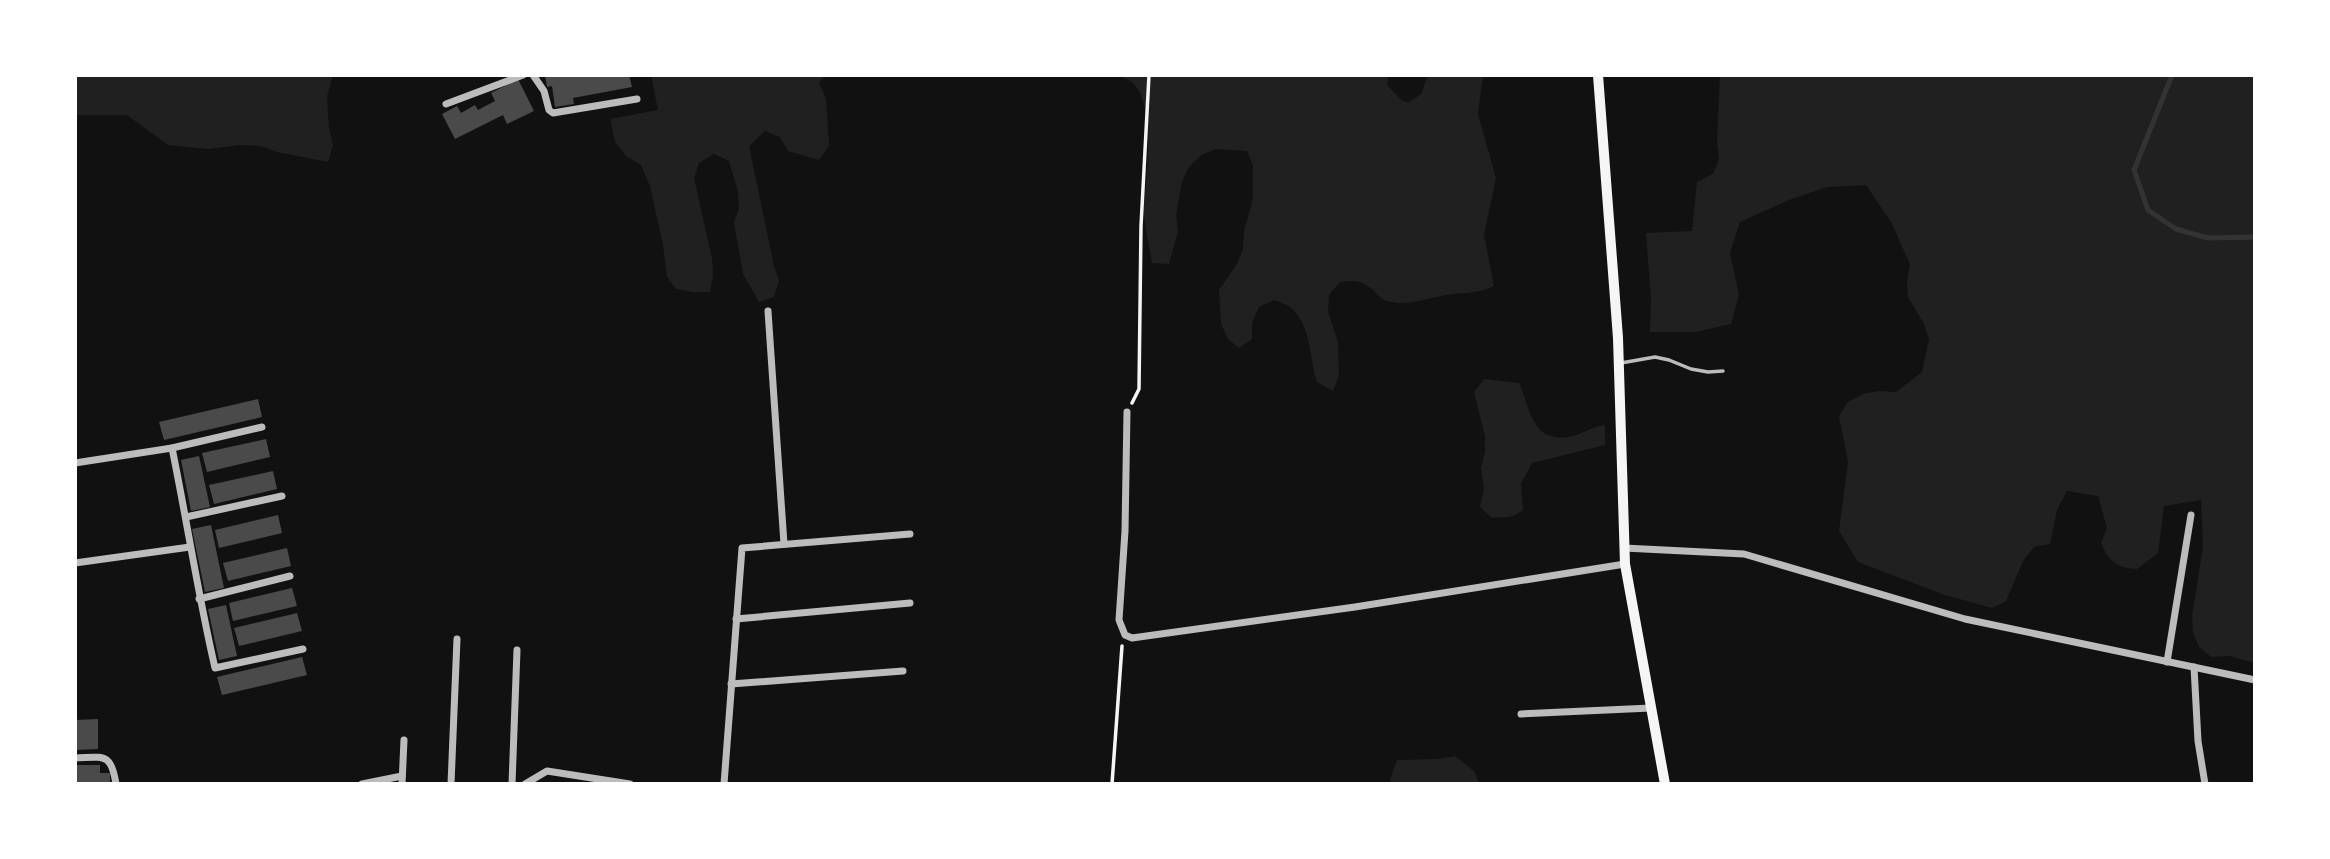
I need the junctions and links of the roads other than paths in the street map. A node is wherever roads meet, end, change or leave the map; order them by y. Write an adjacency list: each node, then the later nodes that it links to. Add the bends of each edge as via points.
1 (523, 75): 5 (street)
2 (533, 75): 4 (street, via 553,114)
3 (1598, 75): 7 (main road)
4 (637, 99)
5 (446, 104)
6 (768, 311): 17 (street)
7 (1619, 363): 8 (lane, via 1656,357 1691,369); 19 (main road)
8 (1723, 371)
9 (1127, 412): 21 (street, via 1119,620 1125,635 1132,638)
10 (262, 428): 11 (street)
11 (172, 448): 12 (street); 15 (street)
12 (75, 463)
13 (282, 496): 15 (street)
14 (2191, 515): 29 (street)
15 (186, 517): 18 (street)
16 (910, 534): 17 (street)
17 (784, 544): 25 (street, via 742,548)
18 (190, 547): 20 (street); 23 (street)
19 (1625, 548): 21 (main road); 29 (street, via 1744,554 1965,619)
20 (75, 563)
21 (1625, 564): 34 (main road)
22 (290, 576): 23 (street)
23 (199, 599): 27 (street, via 215,668)
24 (910, 603): 25 (street)
25 (736, 619): 33 (street)
26 (457, 639): 41 (street)
27 (303, 649)
28 (517, 650): 42 (street)
29 (2167, 662): 30 (street)
30 (2194, 667): 32 (street); 47 (street)
31 (903, 671): 33 (street)
32 (2255, 680)
33 (731, 684): 45 (street)
34 (1651, 708): 35 (street); 46 (main road)
35 (1521, 714)
36 (404, 740): 38 (street)
37 (75, 758): 39 (street, via 107,759)
38 (402, 780): 40 (street)
39 (116, 784)
40 (362, 784)
41 (451, 784)
42 (512, 784)
43 (525, 784): 44 (street, via 547,771)
44 (630, 784)
45 (724, 784)
46 (1665, 784)
47 (2205, 784)

